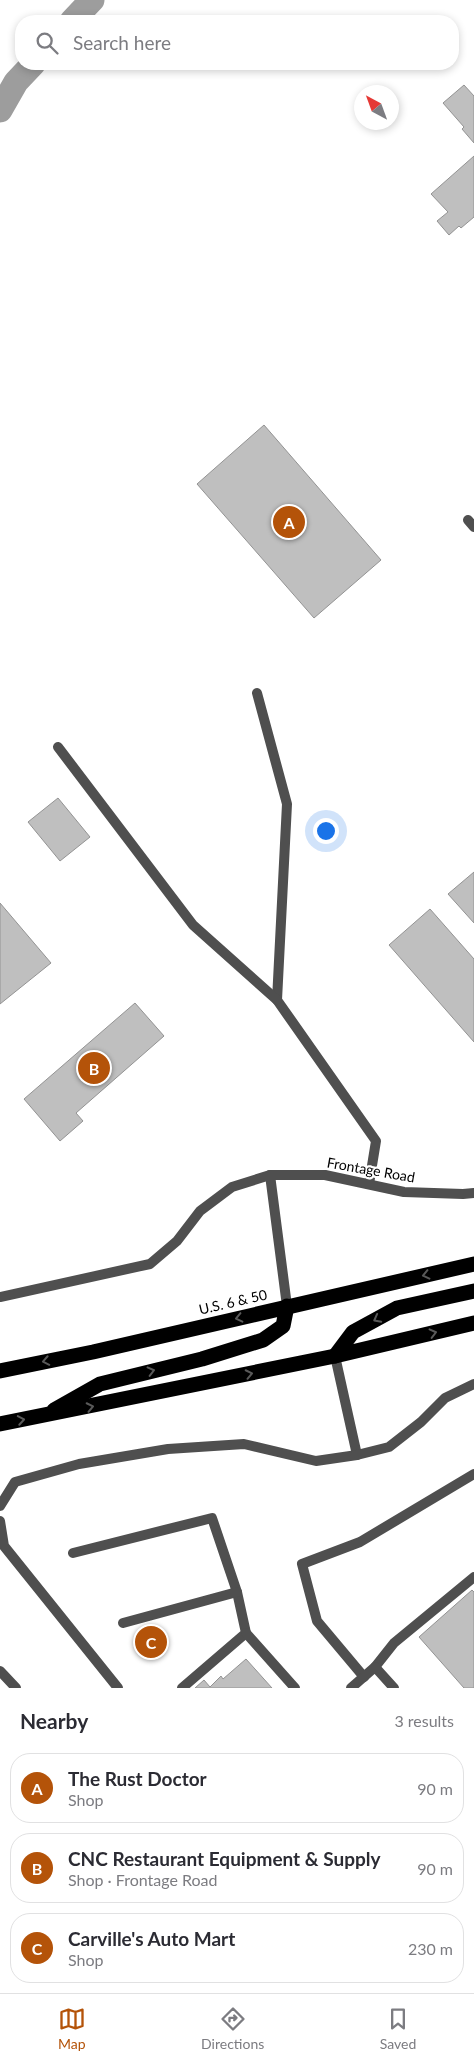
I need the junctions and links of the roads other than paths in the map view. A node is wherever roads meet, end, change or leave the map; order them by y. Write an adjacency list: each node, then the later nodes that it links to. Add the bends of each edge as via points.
1 (257, 692): 3 (street, via 287,804)
2 (58, 747): 3 (street, via 194,925)
3 (277, 1000): 5 (street, via 376,1141)
4 (270, 1175): 5 (street, Frontage Road, via 324,1175); 9 (street, Frontage Road, via 232,1187 200,1211 177,1241 150,1264); 10 (street)
5 (369, 1184): 6 (street, Frontage Road, via 404,1192)
6 (474, 1193)
7 (474, 1264): 10 (highway, U.S. 6 & 50, one-way to 10)
8 (474, 1291): 12 (highway, one-way to 12, via 397,1308 353,1332)
9 (0, 1297)
10 (286, 1306): 13 (highway, U.S. 6 & 50, one-way to 13, via 93,1352); 15 (highway, one-way to 10, via 100,1384 263,1340 283,1326)
11 (474, 1323): 12 (highway, one-way to 11)
12 (335, 1356): 15 (highway, one-way to 12); 17 (street)
13 (0, 1370)
14 (474, 1384): 17 (street, via 445,1398 389,1447)
15 (42, 1416): 16 (highway, one-way to 15)
16 (0, 1424)
17 (357, 1455): 19 (street, via 316,1461 244,1444 168,1448 79,1464 15,1482)
18 (474, 1474): 28 (street, via 360,1542 302,1564 317,1621)
19 (0, 1506)
20 (0, 1521): 30 (street, via 4,1546)
21 (73, 1554): 23 (street, via 212,1518)
22 (474, 1577): 26 (street, via 394,1643)
23 (237, 1592): 24 (street); 25 (street)
24 (123, 1623)
25 (246, 1633): 31 (street); 32 (street)
26 (375, 1667): 28 (street); 34 (street)
27 (0, 1671): 29 (street)
28 (364, 1677): 33 (street)
29 (16, 1688)
30 (118, 1688)
31 (182, 1688)
32 (295, 1688)
33 (351, 1688)
34 (394, 1688)

